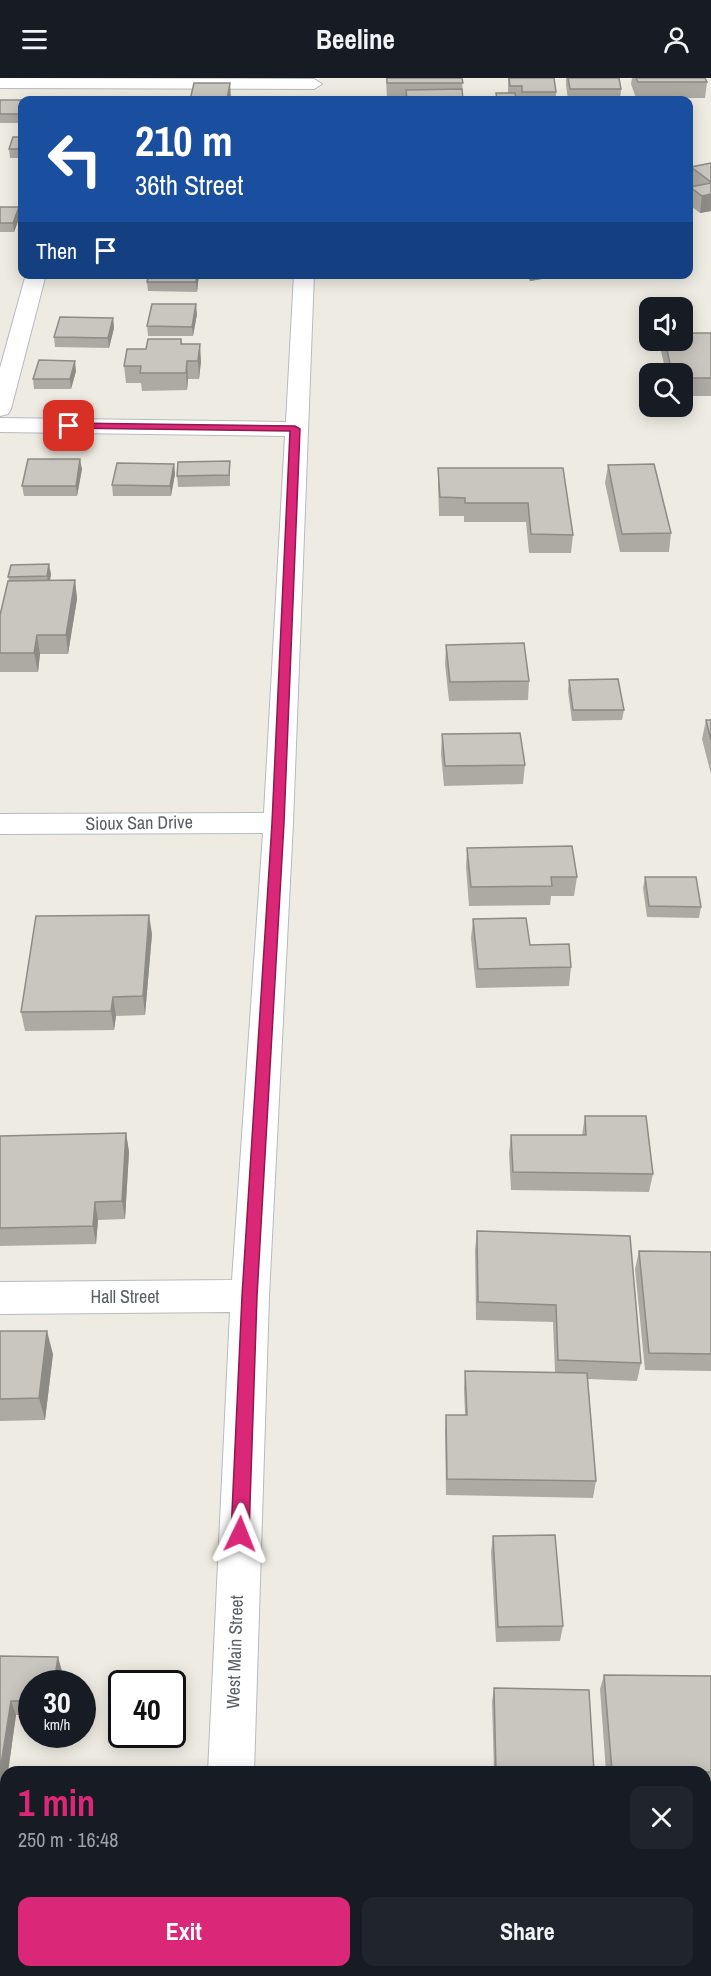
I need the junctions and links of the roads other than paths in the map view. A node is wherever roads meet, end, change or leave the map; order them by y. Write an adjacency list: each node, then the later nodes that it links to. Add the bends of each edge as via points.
1 (89, 81): 2 (street); 3 (street); 4 (street)
2 (0, 83)
3 (314, 88)
4 (85, 96)
5 (35, 279): 7 (street)
6 (304, 279): 9 (street, West Main Street)
7 (0, 409)
8 (0, 425): 9 (street)
9 (295, 429): 10 (street, West Main Street)
10 (278, 823): 11 (street, Sioux San Drive); 12 (street, West Main Street)
11 (0, 824)
12 (250, 1296): 13 (street, Hall Street); 14 (street, West Main Street)
13 (0, 1298)
14 (231, 1766)

